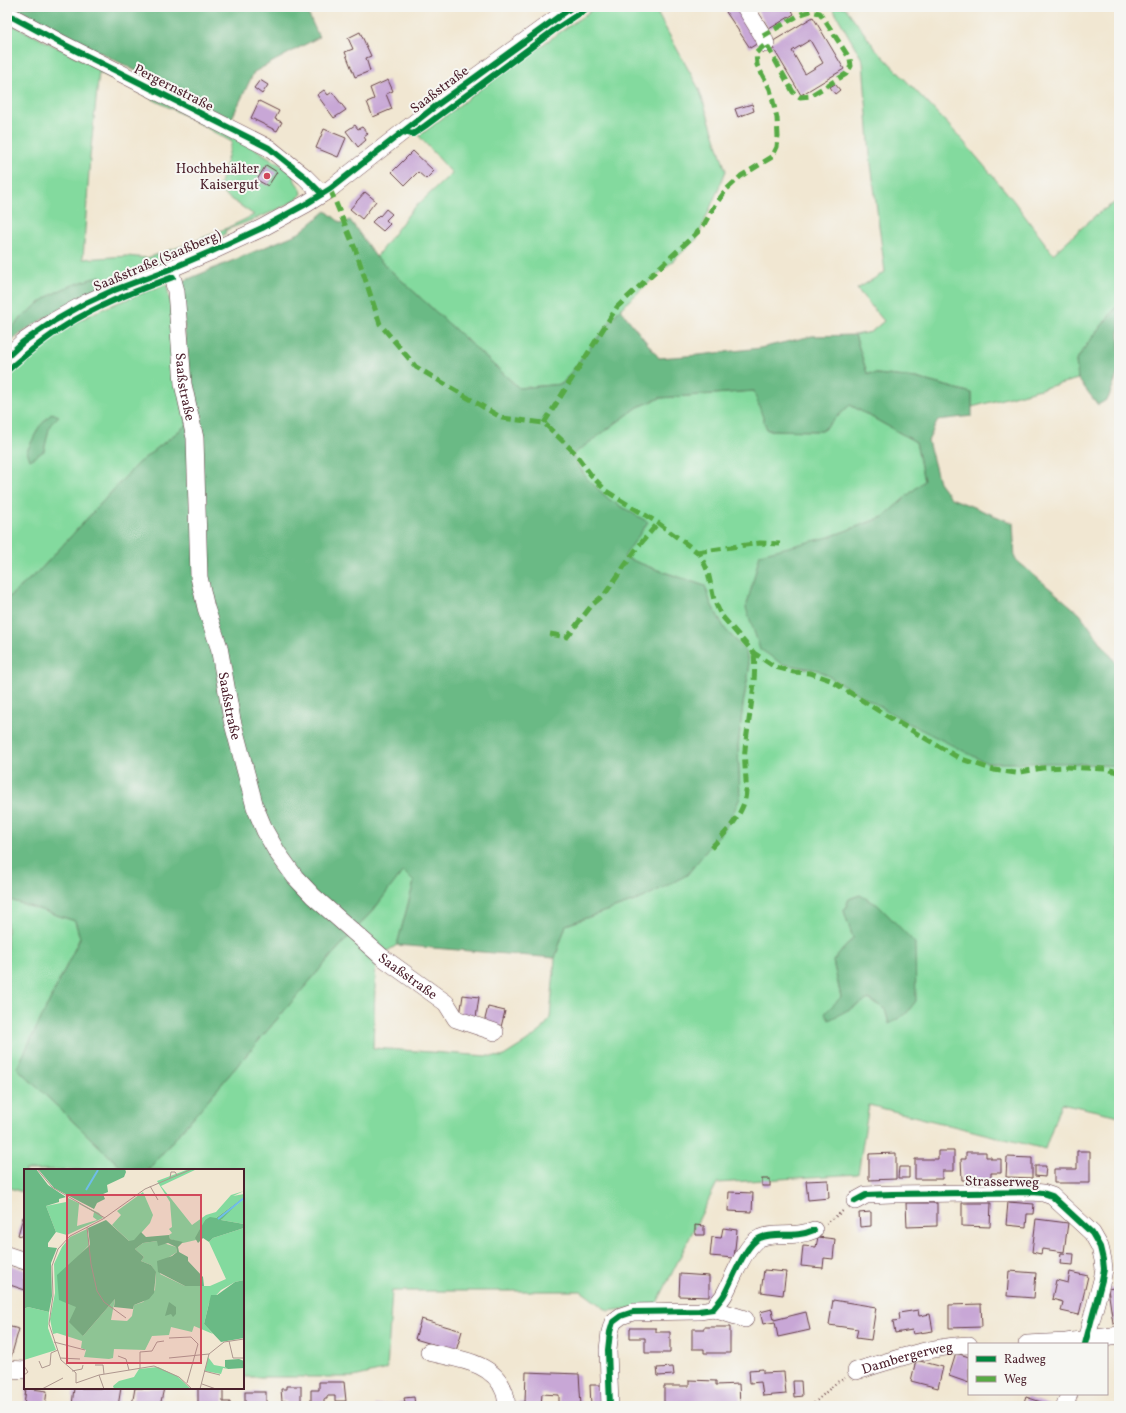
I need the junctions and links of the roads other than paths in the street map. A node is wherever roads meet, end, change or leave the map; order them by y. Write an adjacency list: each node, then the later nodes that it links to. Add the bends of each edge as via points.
1 (572, 7): 7 (street, Saaßstraße, via 437,105)
2 (745, 7): 4 (street)
3 (7, 14): 6 (street, Pergernstraße, via 269,148)
4 (766, 44)
5 (269, 162): 6 (street, via 286,173)
6 (305, 177): 7 (street, Pergernstraße)
7 (322, 194): 8 (street, Saaßstraße (Saaßberg), via 262,228)
8 (170, 269): 9 (street, Saaßstraße (Saaßberg), via 112,291 54,321 23,342); 10 (street, Saaßstraße, via 176,291 183,384 196,438 199,577 219,647 232,720 255,807 265,831 277,852 313,896 382,957 446,1003 456,1019)
9 (7, 357)
10 (495, 1032)
11 (855, 1200): 18 (street, Strasserweg, via 866,1195 892,1194 1033,1192 1052,1196 1092,1233 1100,1247 1104,1269)
12 (814, 1230): 15 (street, via 805,1234 758,1238 748,1248 724,1295)
13 (7, 1255): 14 (street)
14 (24, 1261)
15 (712, 1309): 16 (street); 27 (street, via 633,1312 620,1316 613,1322 608,1350)
16 (745, 1319)
17 (1119, 1335): 18 (street)
18 (1085, 1342): 19 (street)
19 (1056, 1343)
20 (968, 1345): 24 (street, Dambergerweg, via 916,1353)
21 (429, 1352): 26 (street, via 466,1361 491,1373 504,1391)
22 (7, 1369): 23 (street)
23 (24, 1370)
24 (856, 1371)
25 (1069, 1395): 28 (street)
26 (507, 1406)
27 (610, 1406)
28 (1066, 1406)

